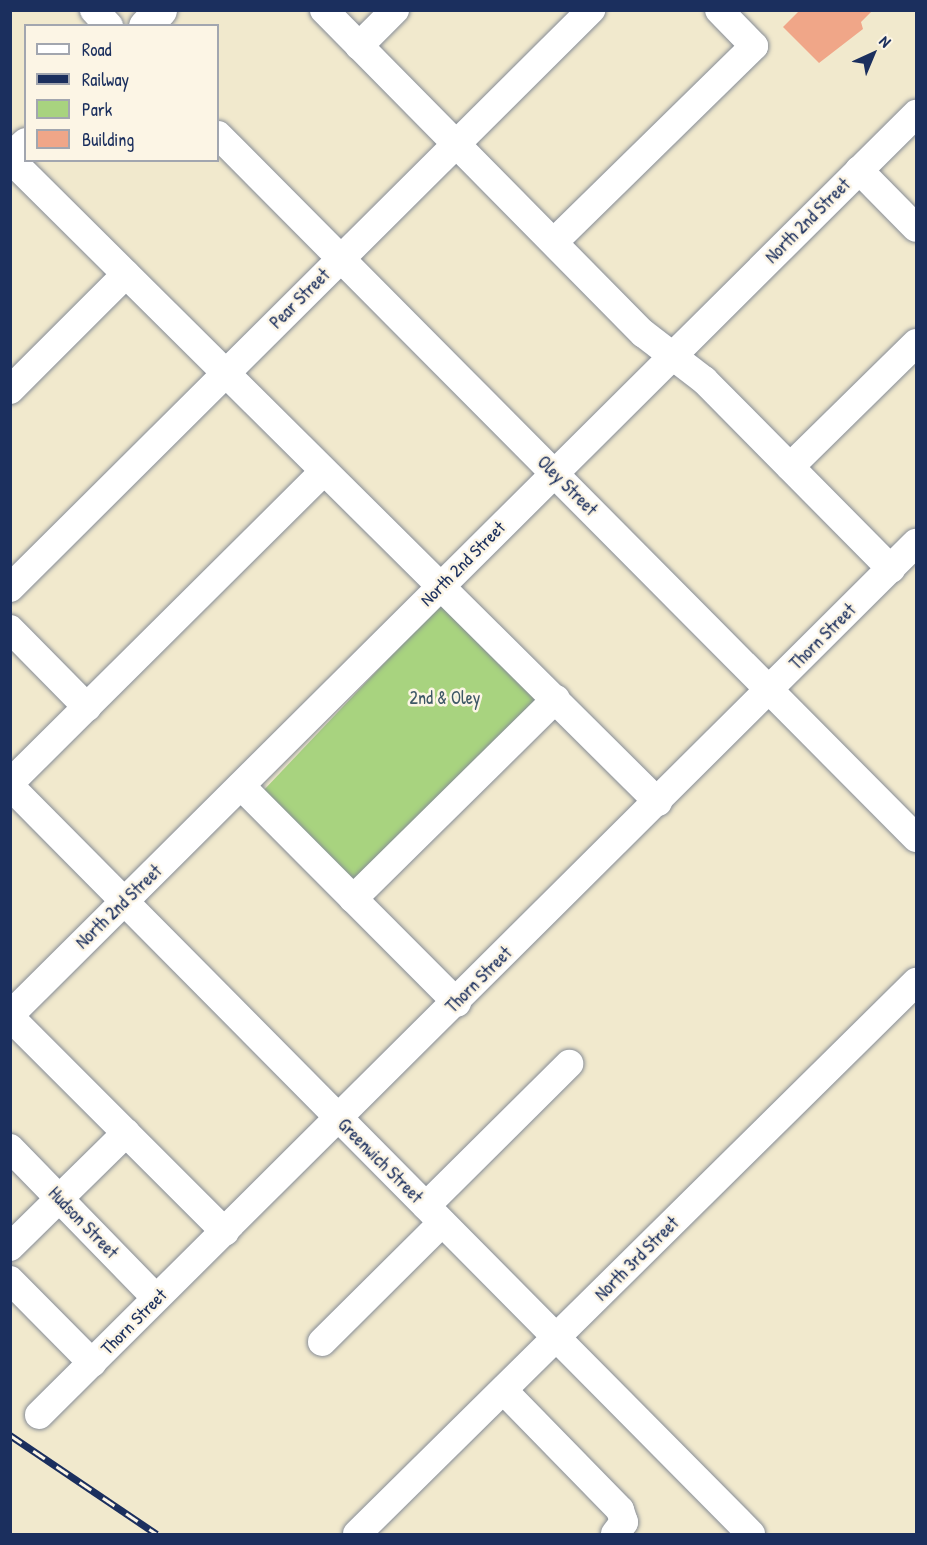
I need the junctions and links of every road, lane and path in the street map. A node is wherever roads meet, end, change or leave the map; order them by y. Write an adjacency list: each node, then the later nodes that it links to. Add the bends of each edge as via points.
1 (94, 10): 7 (street)
2 (160, 10): 8 (main road)
3 (324, 10): 9 (street)
4 (394, 10): 9 (street)
5 (591, 10): 12 (street, Pear Street)
6 (719, 10): 17 (street, via 754,46)
7 (107, 24)
8 (147, 24)
9 (359, 46): 12 (street)
10 (916, 114): 15 (street, North 2nd Street)
11 (219, 136): 18 (street, Oley Street)
12 (456, 144): 17 (street); 18 (street, Pear Street)
13 (24, 146): 14 (main road)
14 (10, 159): 19 (street)
15 (859, 170): 16 (street); 21 (street, North 2nd Street)
16 (916, 228)
17 (554, 242): 21 (street)
18 (340, 259): 22 (street, Pear Street); 26 (street, Oley Street)
19 (126, 274): 22 (street); 23 (street)
20 (916, 342): 24 (street)
21 (672, 355): 24 (street); 26 (street, North 2nd Street)
22 (226, 373): 25 (street); 29 (street, Pear Street)
23 (10, 390)
24 (790, 467): 28 (street)
25 (322, 472): 30 (street); 34 (street)
26 (555, 474): 30 (street, North 2nd Street); 32 (street, Oley Street)
27 (916, 543): 28 (street, Thorn Street)
28 (891, 569): 32 (street, Thorn Street)
29 (15, 574)
30 (440, 586): 33 (street); 36 (street, North 2nd Street)
31 (10, 629): 34 (street)
32 (770, 690): 37 (street, Thorn Street); 38 (street, Oley Street)
33 (556, 699): 37 (street); 39 (street)
34 (87, 707): 35 (street)
35 (10, 785): 40 (street, Greenwich Street)
36 (241, 786): 39 (street); 40 (street, North 2nd Street)
37 (658, 802): 42 (street, Thorn Street)
38 (916, 838)
39 (353, 898): 42 (street)
40 (125, 902): 43 (street, North 2nd Street); 45 (street, Greenwich Street)
41 (916, 982): 54 (street, North 3rd Street)
42 (457, 1003): 45 (street, Thorn Street)
43 (10, 1016): 46 (street)
44 (569, 1064): 49 (street)
45 (339, 1119): 49 (street, Greenwich Street); 50 (street, Thorn Street)
46 (126, 1133): 48 (street); 50 (street)
47 (10, 1148): 48 (street, Hudson Street)
48 (61, 1200): 51 (street); 53 (street, Hudson Street)
49 (434, 1214): 54 (street, Greenwich Street); 55 (street)
50 (225, 1232): 53 (street, Thorn Street)
51 (10, 1247)
52 (10, 1280): 56 (street)
53 (156, 1298): 56 (street, Thorn Street)
54 (557, 1339): 57 (street, North 3rd Street); 61 (street, Greenwich Street)
55 (322, 1342)
56 (92, 1363): 58 (street, Thorn Street)
57 (504, 1391): 59 (street, North 3rd Street); 60 (street, via 620,1509 624,1522)
58 (39, 1415)
59 (357, 1534)
60 (615, 1534)
61 (751, 1534)

